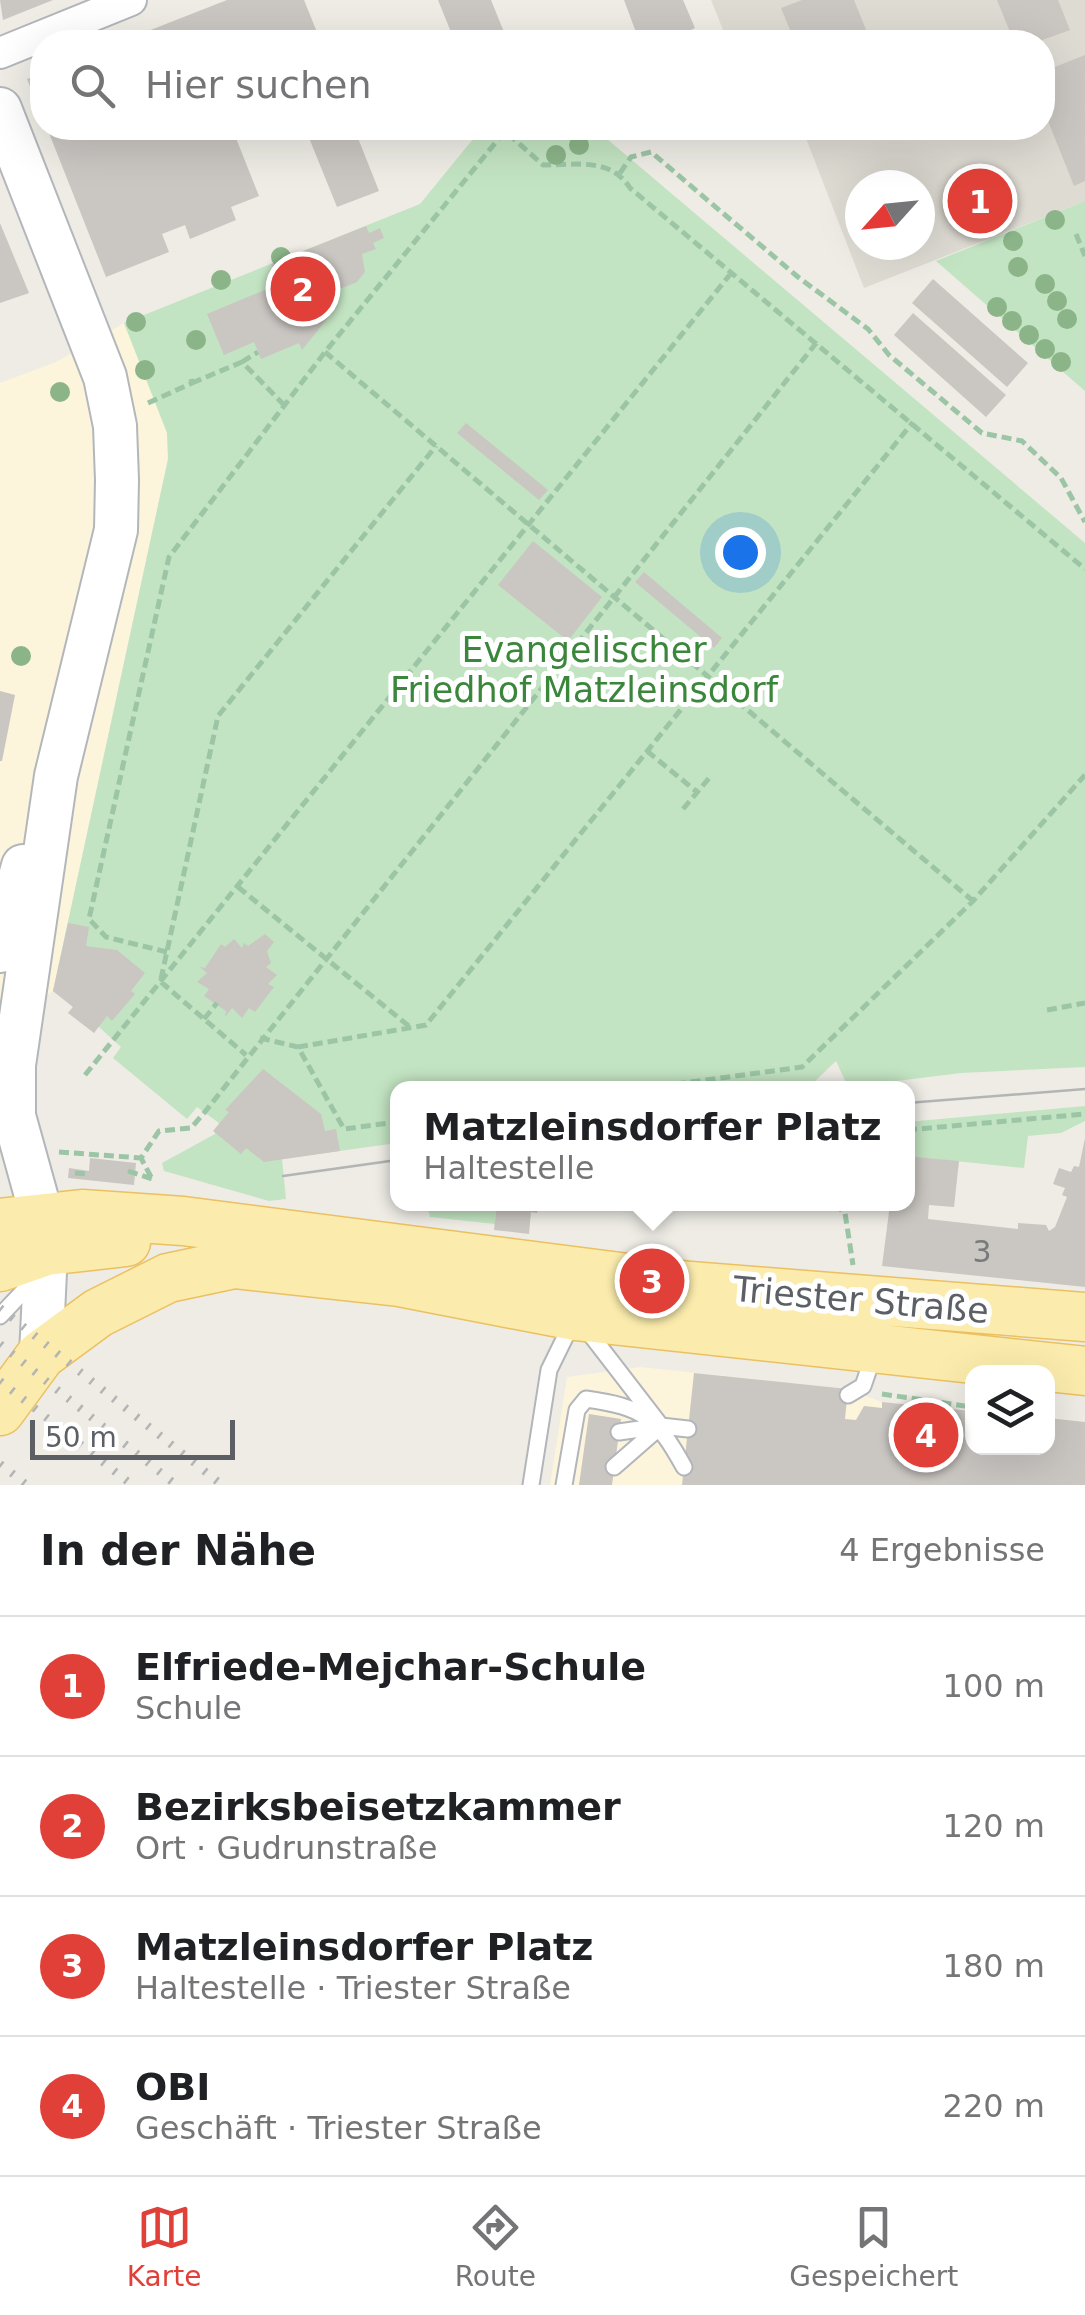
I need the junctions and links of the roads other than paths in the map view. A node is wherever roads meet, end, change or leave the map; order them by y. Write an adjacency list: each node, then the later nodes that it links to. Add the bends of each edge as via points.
1 (131, 0): 2 (street)
2 (57, 30)
3 (30, 41): 4 (street)
4 (0, 53)
5 (0, 109): 6 (main road, via 104,377 115,426 116,530)
6 (56, 776): 7 (main road); 8 (main road, via 14,1066 14,1116)
7 (0, 951)
8 (33, 1238): 9 (main road, Triester Straße); 10 (lane, via 26,1290); 12 (main road, Triester Straße, via 82,1214 324,1237 690,1286); 13 (main road)
9 (0, 1267)
10 (0, 1316)
11 (575, 1316): 13 (main road, Triester Straße, via 380,1280 234,1264 168,1278); 14 (main road, Triester Straße); 18 (lane); 23 (lane, via 550,1370)
12 (1085, 1317)
13 (54, 1344): 17 (main road)
14 (869, 1368): 15 (main road, Triester Straße); 16 (lane)
15 (1085, 1372)
16 (848, 1395)
17 (0, 1412)
18 (661, 1426): 19 (lane); 20 (lane); 21 (lane); 22 (lane); 24 (lane, via 621,1404 586,1399 576,1410 576,1454)
19 (688, 1429)
20 (619, 1432)
21 (615, 1459)
22 (684, 1468)
23 (531, 1485)
24 (564, 1485)

